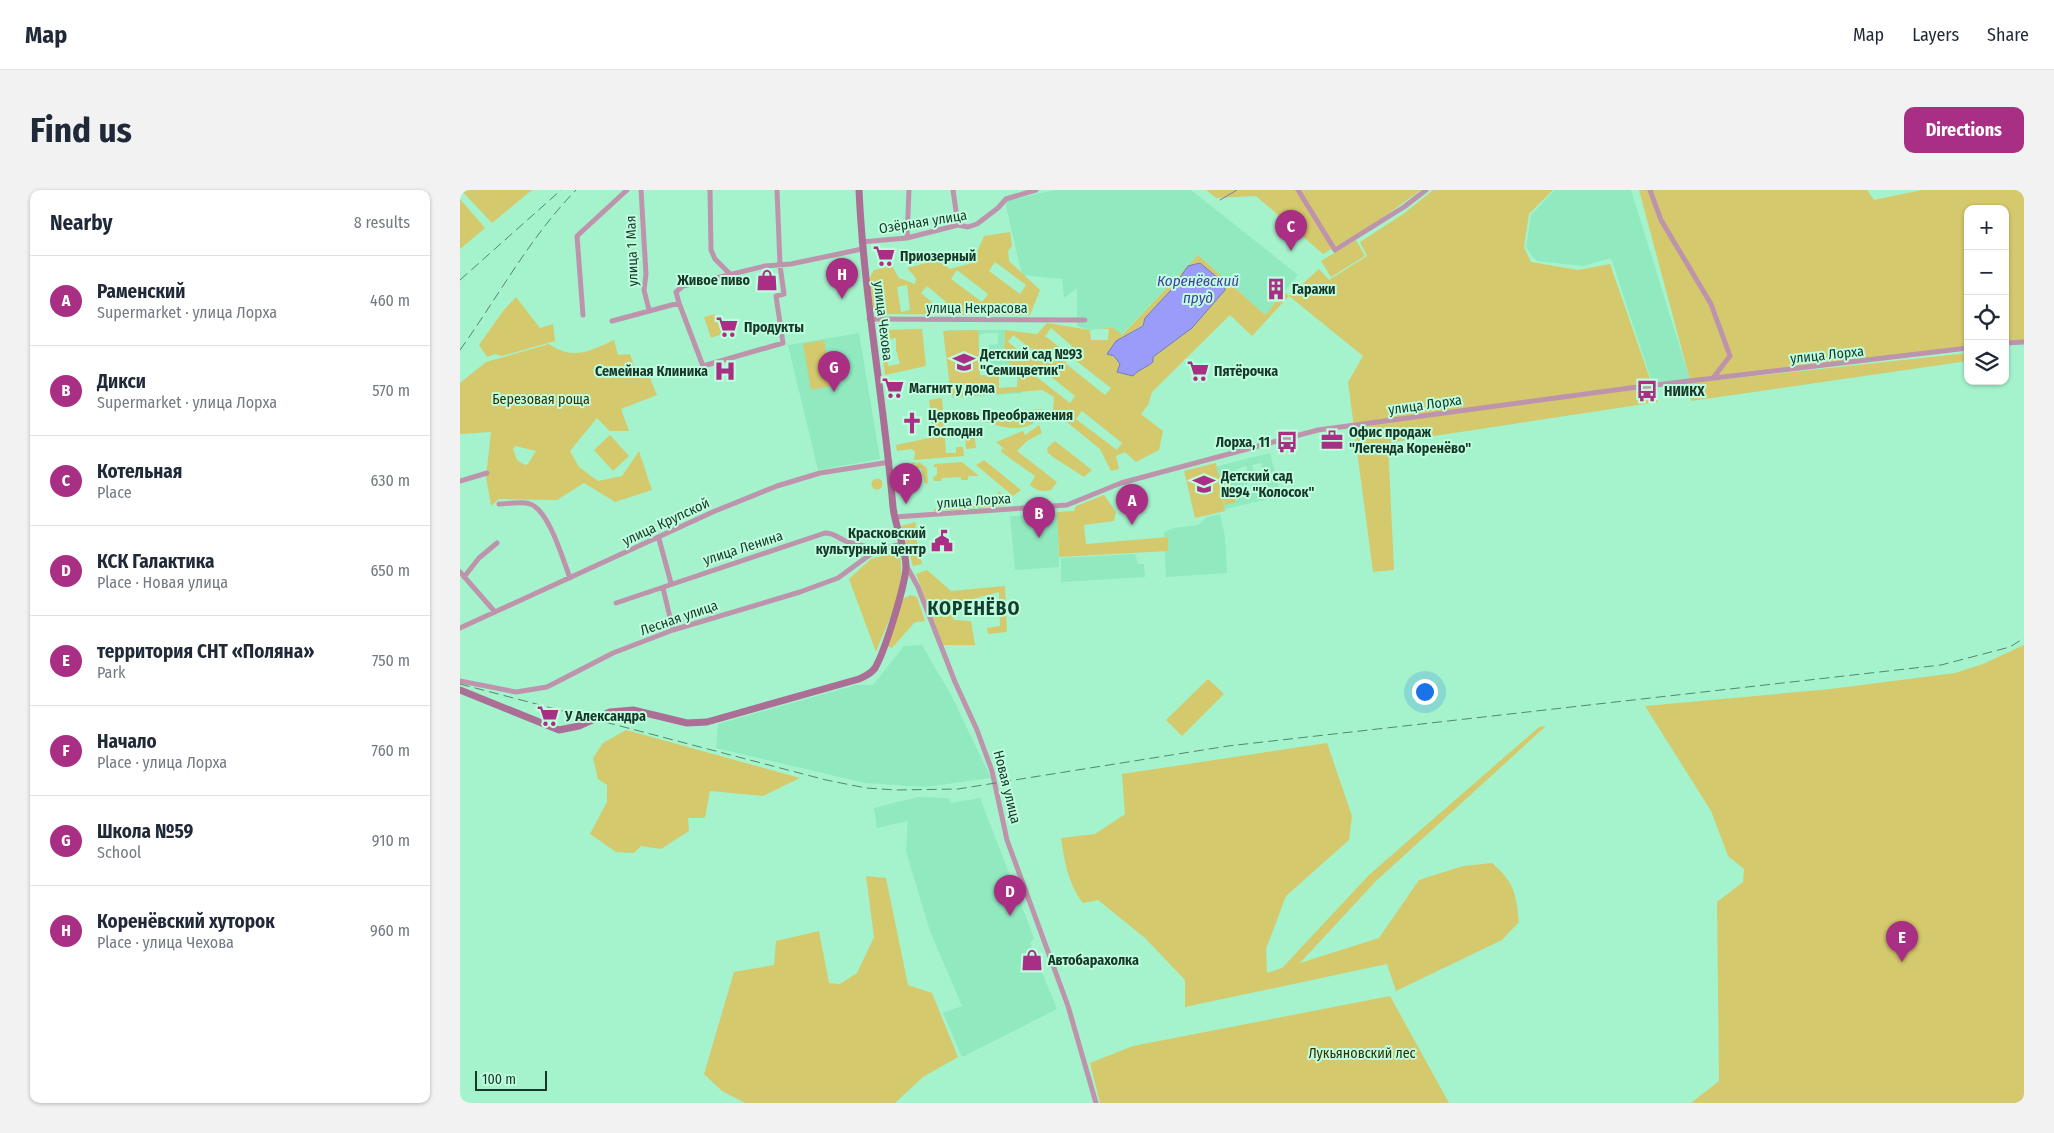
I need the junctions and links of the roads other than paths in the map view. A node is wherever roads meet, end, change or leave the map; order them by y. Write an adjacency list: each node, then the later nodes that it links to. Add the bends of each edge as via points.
1 (628, 190): 19 (street, via 577,236)
2 (641, 190): 18 (street, улица 1 Мая, via 644,290)
3 (710, 190): 16 (street, via 711,250)
4 (777, 190): 15 (street)
5 (859, 190): 14 (main road, улица Чехова)
6 (909, 190): 13 (street)
7 (953, 190): 12 (street)
8 (1036, 190): 12 (street, Озёрная улица, via 1006,199 977,224 968,227)
9 (1298, 190): 10 (street, via 1335,250)
10 (1426, 190)
11 (1650, 190): 26 (street, via 1661,220 1712,304 1730,356)
12 (958, 225): 13 (street, Озёрная улица)
13 (907, 238): 14 (street, Озёрная улица)
14 (861, 246): 15 (street, Озёрная улица); 20 (main road, улица Чехова)
15 (780, 265): 16 (street, Озёрная улица); 17 (street, via 784,294 776,296 783,343 703,366)
16 (731, 275): 17 (street, Озёрная улица, via 683,286 676,292)
17 (678, 303): 18 (street)
18 (649, 310): 22 (street)
19 (583, 315)
20 (869, 319): 21 (street, улица Некрасова); 27 (main road, улица Чехова)
21 (1085, 320)
22 (612, 321)
23 (2024, 342): 24 (street)
24 (2009, 343)
25 (1964, 348): 26 (street, улица Лорха)
26 (1713, 378): 31 (street, улица Лорха, via 1318,430 1121,483 1067,505)
27 (890, 462): 31 (main road, улица Чехова); 32 (street, улица Крупской, via 820,473 776,486)
28 (487, 473): 29 (street)
29 (460, 480)
30 (499, 504): 37 (street, via 529,504 539,509)
31 (894, 517): 34 (main road, улица Чехова)
32 (659, 539): 37 (street, улица Крупской); 39 (street)
33 (497, 543): 36 (street)
34 (901, 544): 35 (street, Лесная улица); 38 (main road)
35 (875, 551): 39 (street, улица Ленина, via 864,544 825,533); 44 (street, Лесная улица, via 838,578)
36 (462, 574): 42 (street)
37 (570, 578): 42 (street, улица Крупской)
38 (909, 582): 46 (main road, via 871,673 707,722 687,722 633,710 599,716 579,726 559,730); 47 (street, Новая улица, via 918,587 940,648 984,747 1007,840 1072,1020)
39 (671, 584): 40 (street, улица Ленина)
40 (663, 588): 41 (street, улица Ленина); 44 (street)
41 (616, 603)
42 (495, 612): 43 (street, улица Крупской)
43 (460, 628)
44 (673, 630): 45 (street, Лесная улица, via 534,690 516,692)
45 (460, 682)
46 (460, 690)
47 (1096, 1103)

